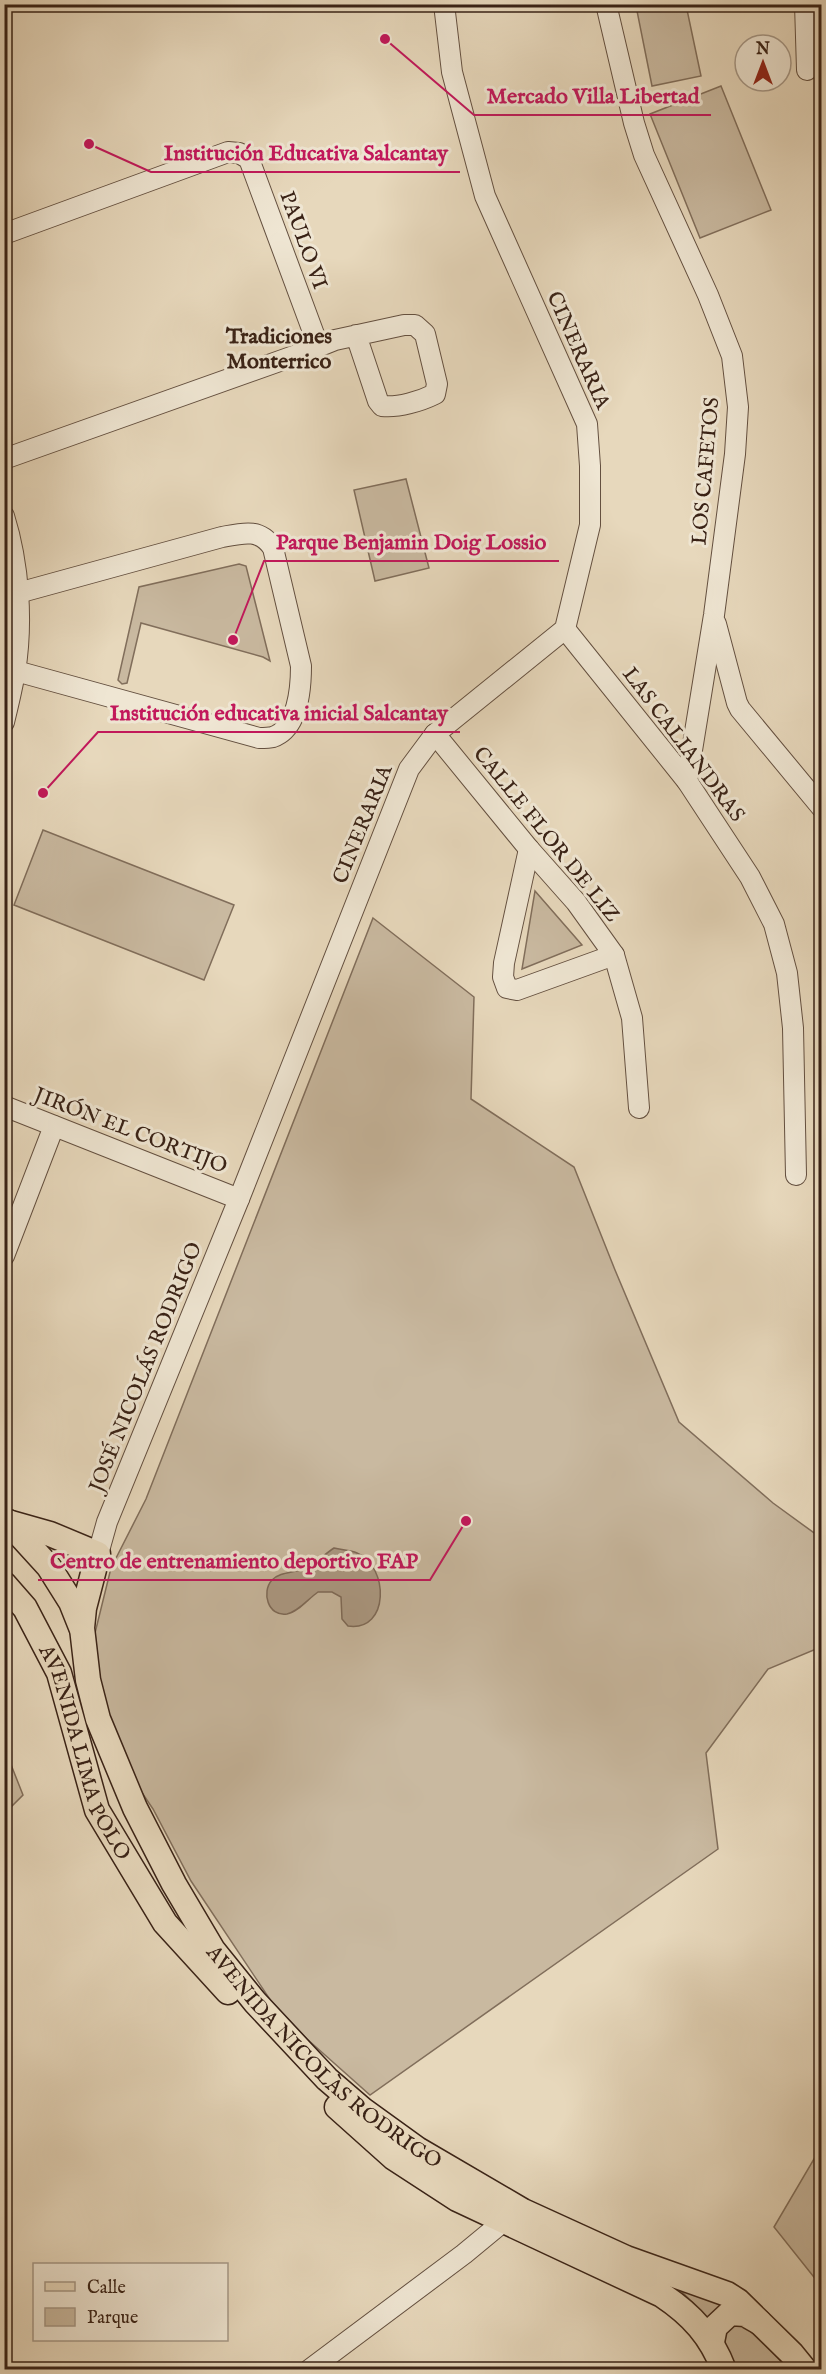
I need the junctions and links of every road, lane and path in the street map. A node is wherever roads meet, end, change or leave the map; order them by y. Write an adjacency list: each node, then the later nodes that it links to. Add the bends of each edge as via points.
1 (444, 4): 12 (street, CINERARIA, via 452,72 485,196 587,424 590,525)
2 (606, 4): 11 (street, LOS CAFETOS, via 644,155 732,356 738,407 735,454)
3 (805, 4): 4 (street)
4 (807, 70)
5 (4, 234): 7 (street, PAULO VI, via 228,152 239,153 249,159 315,337)
6 (356, 335): 6 (street, via 415,325 425,334 437,384 435,394 382,406); 7 (street)
7 (312, 348): 8 (street)
8 (4, 459)
9 (4, 516): 10 (street)
10 (18, 592): 13 (street); 13 (street, via 222,537 254,534 266,538 273,548 301,679 294,712 285,729 273,737 259,738)
11 (714, 615): 16 (street, LOS CAFETOS); 17 (street, via 737,703)
12 (565, 629): 15 (street, CINERARIA); 16 (street, LAS CALIANDRAS)
13 (16, 671): 14 (street)
14 (4, 722)
15 (435, 734): 18 (street, CALLE FLOR DE LIZ); 24 (street, CINERARIA, via 409,769)
16 (687, 781): 23 (street, LAS CALIANDRAS, via 750,877 774,924 787,973 793,1028)
17 (822, 808)
18 (529, 849): 19 (street, CALLE FLOR DE LIZ, via 576,902); 19 (street, via 504,963 507,988 517,990)
19 (614, 955): 21 (street, CALLE FLOR DE LIZ, via 632,1018)
20 (4, 1106): 22 (street, JIRÓN EL CORTIJO)
21 (639, 1108)
22 (54, 1126): 24 (street, JIRÓN EL CORTIJO); 25 (street)
23 (796, 1175)
24 (239, 1199): 27 (street, JOSÉ NICOLÁS RODRIGO, via 107,1522)
25 (4, 1256)
26 (6, 1521): 27 (main road, AVENIDA LIMA POLO); 29 (main road, AVENIDA LIMA POLO, via 49,1567)
27 (98, 1554): 29 (main road, AVENIDA NICOLÀS RODRIGO)
28 (4, 1584): 30 (main road, AVENIDA LIMA POLO, via 25,1608 59,1673 97,1810)
29 (82, 1628): 32 (main road, AVENIDA NICOLÀS RODRIGO, via 88,1680 98,1719 152,1845 213,1950 327,2079 417,2149 523,2211 626,2258 727,2294)
30 (165, 1923): 31 (main road, AVENIDA NICOLÀS RODRIGO, via 316,2088 394,2158 457,2199)
31 (504, 2221): 33 (main road, AVENIDA NICOLÀS RODRIGO, via 662,2295 680,2307); 34 (street)
32 (764, 2325): 33 (main road, via 745,2314 730,2313 715,2327); 36 (main road, AVENIDA NICOLÀS RODRIGO)
33 (712, 2342): 35 (main road, AVENIDA NICOLÀS RODRIGO)
34 (309, 2370)
35 (724, 2370)
36 (805, 2370)

